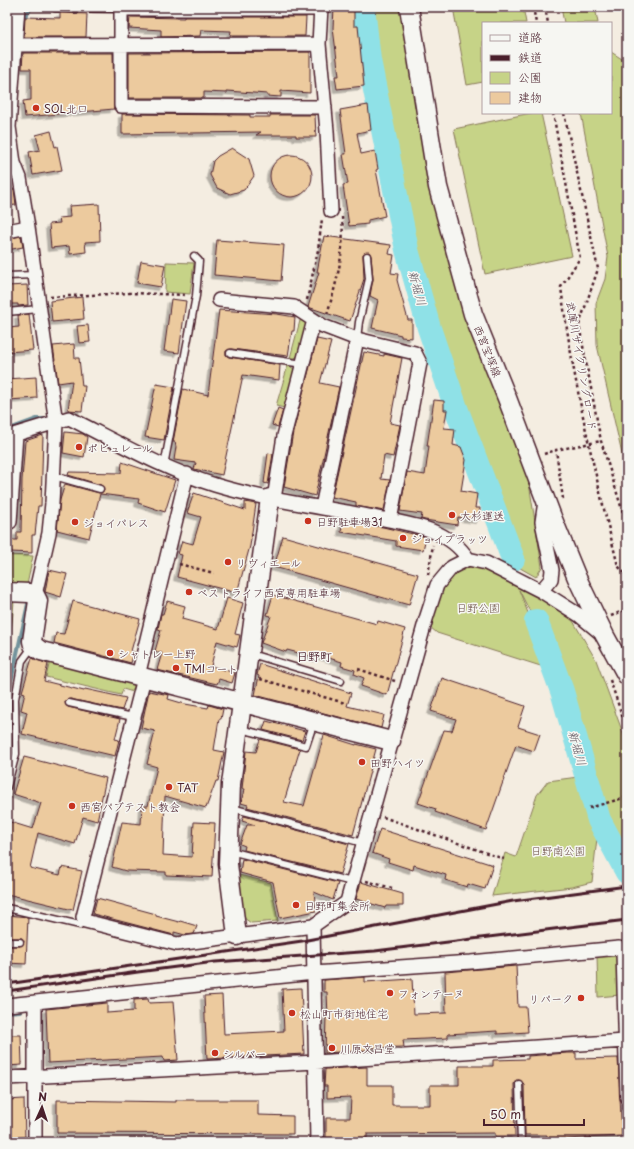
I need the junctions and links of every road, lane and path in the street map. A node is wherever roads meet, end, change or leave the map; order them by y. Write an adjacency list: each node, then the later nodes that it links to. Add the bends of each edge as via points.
1 (18, 7): 11 (street)
2 (409, 7): 43 (street, 西宮宝塚線, via 438,188 471,307)
3 (533, 7): 8 (path)
4 (545, 7): 9 (path)
5 (55, 8): 6 (lane)
6 (121, 8): 7 (street); 12 (street)
7 (321, 8): 10 (street)
8 (536, 22)
9 (548, 22)
10 (319, 44): 12 (street); 13 (street)
11 (11, 45): 12 (street); 16 (street)
12 (121, 45): 13 (street, via 121,106)
13 (325, 107): 17 (street)
14 (553, 114): 35 (path, 武庫川サイクリングロード, via 580,258 561,287 567,338)
15 (564, 114): 34 (path, via 598,270 579,325)
16 (8, 127): 18 (street)
17 (331, 211): 28 (path, via 323,214); 28 (path, via 342,217 344,239 334,290)
18 (28, 227): 19 (street); 22 (street)
19 (7, 231)
20 (194, 256): 24 (lane, via 199,260)
21 (367, 256): 29 (lane, via 369,279)
22 (35, 275): 23 (lane); 26 (street)
23 (7, 276)
24 (196, 296): 26 (path, via 130,292); 38 (lane)
25 (219, 300): 28 (street, via 294,307)
26 (39, 304): 27 (lane); 32 (street)
27 (7, 312)
28 (314, 320): 29 (street); 31 (street)
29 (357, 339): 45 (street); 46 (street, via 415,353 420,363)
30 (230, 354): 31 (lane)
31 (304, 364): 42 (street, via 284,436)
32 (56, 423): 33 (street); 38 (street, via 69,418); 40 (street)
33 (11, 435): 47 (street, via 10,522)
34 (601, 441): 35 (path); 48 (path)
35 (588, 443): 36 (path); 52 (path, 武庫川サイクリングロード, via 618,566)
36 (556, 450): 37 (path); 44 (path)
37 (547, 453)
38 (164, 466): 39 (street)
39 (187, 474): 42 (street, via 215,485); 49 (street)
40 (54, 476): 41 (lane); 55 (street, via 48,533)
41 (100, 489)
42 (272, 499): 45 (street); 60 (street)
43 (545, 499): 53 (street, via 542,522 552,570 551,579); 58 (street, 西宮宝塚線, via 577,578)
44 (563, 504)
45 (322, 507): 46 (street)
46 (390, 520): 50 (street, via 423,526 435,532 461,548)
47 (7, 522)
48 (627, 526)
49 (166, 560): 51 (path); 65 (street)
50 (468, 560): 53 (street, via 486,563); 67 (street, via 452,567 437,585)
51 (214, 573)
52 (627, 576)
53 (541, 591): 58 (street)
54 (7, 592): 55 (street)
55 (35, 595): 59 (street, via 38,601)
56 (627, 609): 57 (path)
57 (618, 613)
58 (605, 636): 64 (street, 西宮宝塚線)
59 (33, 646): 65 (street, via 41,651); 76 (lane, via 22,661 16,692 16,754)
60 (249, 653): 63 (street); 66 (lane)
61 (358, 669): 67 (path)
62 (608, 674): 74 (path)
63 (246, 675): 68 (street); 70 (path)
64 (627, 676)
65 (141, 677): 68 (street); 71 (street)
66 (341, 681)
67 (408, 684): 75 (street)
68 (242, 702): 72 (street); 73 (street)
69 (69, 703): 71 (lane)
70 (345, 703)
71 (134, 717): 87 (street, via 83,917)
72 (314, 721): 73 (lane, via 306,746); 75 (street)
73 (238, 729): 78 (street)
74 (627, 730)
75 (391, 741): 80 (street)
76 (7, 787)
77 (627, 797): 79 (path)
78 (230, 808): 81 (lane); 82 (street)
79 (589, 808)
80 (371, 813): 81 (street); 83 (path)
81 (362, 843): 84 (street)
82 (229, 850): 84 (lane); 89 (street, via 228,864)
83 (504, 859)
84 (353, 880): 85 (path); 88 (street, via 347,902)
85 (392, 888)
86 (7, 908): 87 (lane, via 80,925)
87 (85, 921): 89 (street, via 177,944)
88 (313, 926): 89 (street); 92 (street)
89 (237, 936)
90 (7, 942): 91 (lane)
91 (20, 942)
92 (314, 973): 93 (street); 95 (street, via 619,948 623,951); 96 (street)
93 (35, 1002): 94 (street); 97 (street)
94 (7, 1006)
95 (625, 1041): 96 (street); 100 (street)
96 (316, 1062): 97 (street); 102 (street)
97 (36, 1077): 98 (street); 101 (street)
98 (7, 1078)
99 (519, 1084): 103 (lane)
100 (627, 1097)
101 (35, 1142)
102 (317, 1142)
103 (521, 1142)

